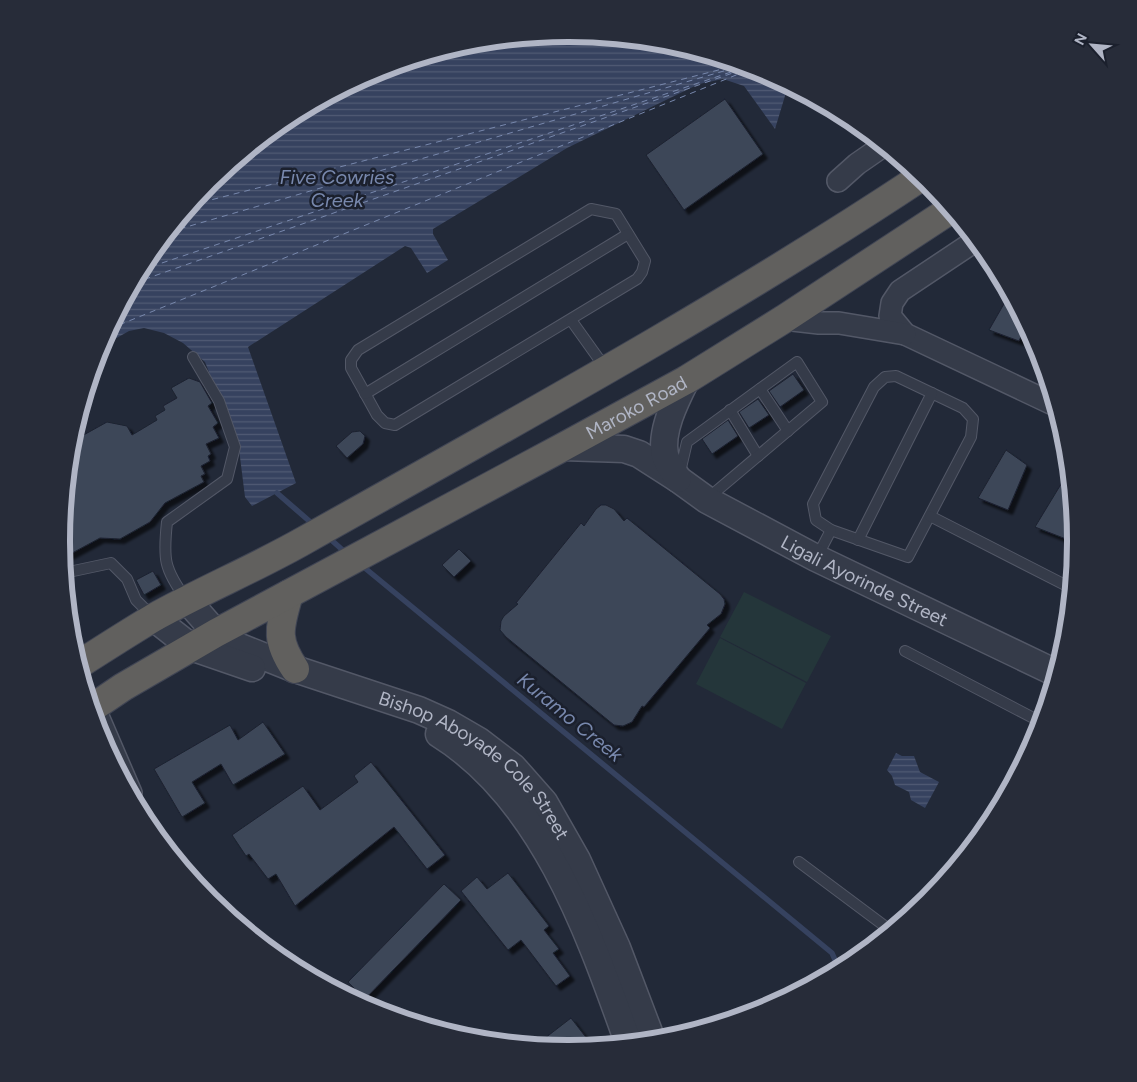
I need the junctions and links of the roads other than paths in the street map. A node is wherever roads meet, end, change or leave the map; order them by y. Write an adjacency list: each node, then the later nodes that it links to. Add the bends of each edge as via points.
1 (877, 150): 2 (street)
2 (838, 181)
3 (913, 181): 11 (highway, via 765,277)
4 (944, 214): 7 (highway, Maroko Road)
5 (628, 234): 8 (lane, via 645,261 642,272 637,279); 15 (lane); 15 (lane, via 616,214 591,209 358,350 351,360 351,368)
6 (969, 245): 9 (street, via 900,291 892,303 890,316)
7 (784, 319): 9 (street, via 838,323); 12 (highway, Maroko Road)
8 (571, 320): 11 (lane); 15 (lane, via 395,425 384,423)
9 (905, 334): 16 (street)
10 (193, 357): 30 (lane, via 220,401 235,447 227,479 167,522 167,568)
11 (607, 370): 30 (highway, via 296,545)
12 (686, 380): 19 (highway, Maroko Road); 21 (street, Ligali Ayorinde Street, via 666,429 665,454)
13 (760, 389): 17 (lane); 18 (lane); 18 (lane, via 797,362 822,402)
14 (932, 393): 23 (lane, via 964,408 973,420 971,437); 24 (lane, via 896,376 885,377 874,387 813,504 816,520); 25 (lane)
15 (365, 394)
16 (1047, 401)
17 (730, 410): 20 (lane); 21 (lane, via 687,442)
18 (788, 431): 20 (lane)
19 (563, 447): 21 (street, Ligali Ayorinde Street, via 624,449 639,454); 29 (highway, Maroko Road)
20 (758, 456): 22 (lane)
21 (678, 479): 22 (street, Ligali Ayorinde Street)
22 (706, 500): 26 (street, Ligali Ayorinde Street)
23 (930, 516): 25 (lane, via 908,557); 28 (lane)
24 (831, 530): 25 (lane); 26 (lane)
25 (858, 540)
26 (816, 558): 37 (street, Ligali Ayorinde Street)
27 (71, 572): 31 (lane, via 111,563 127,579 136,600)
28 (1065, 585)
29 (300, 588): 32 (highway, Maroko Road); 36 (highway, via 281,619 280,635 284,654)
30 (187, 600): 31 (highway); 32 (street, Bishop Aboyade Cole Street)
31 (154, 618): 33 (street, Bishop Aboyade Cole Street); 35 (highway)
32 (216, 633): 33 (highway, Maroko Road); 36 (street, Bishop Aboyade Cole Street, via 235,645)
33 (191, 647): 38 (highway, Maroko Road); 43 (street, Bishop Aboyade Cole Street, via 413,721 434,731 472,759 509,798 547,853 573,899)
34 (905, 651): 39 (lane)
35 (85, 660)
36 (295, 669): 42 (street, Bishop Aboyade Cole Street, via 419,710 448,723 513,767 544,802 577,860 617,948)
37 (1050, 670)
38 (97, 705)
39 (1034, 718)
40 (799, 862): 41 (lane)
41 (885, 926)
42 (649, 1033)
43 (626, 1036)

